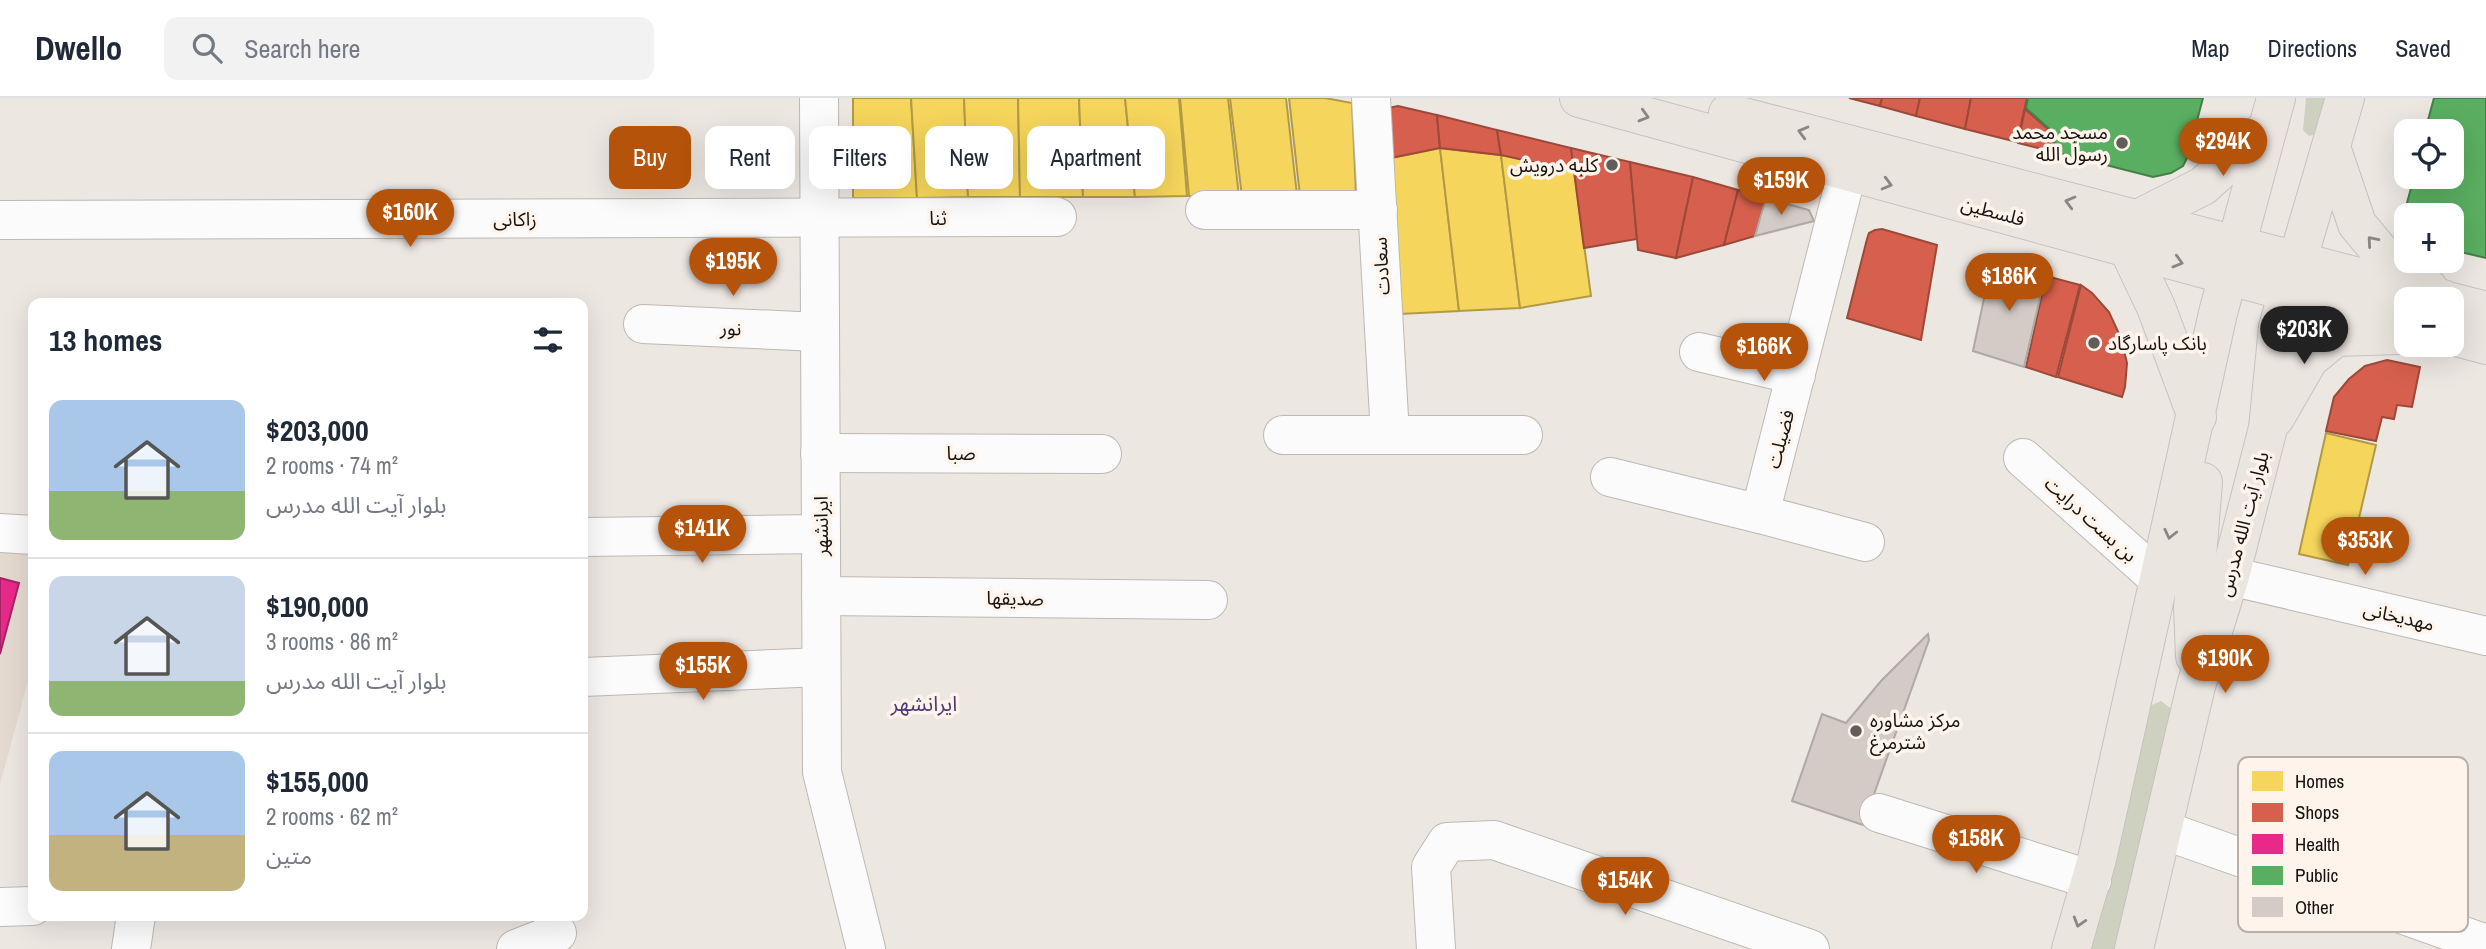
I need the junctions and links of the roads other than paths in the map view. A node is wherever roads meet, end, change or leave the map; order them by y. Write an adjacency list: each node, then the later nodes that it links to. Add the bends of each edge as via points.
1 (819, 98): 13 (street, ایرانشهر)
2 (1371, 98): 11 (street, سعادت)
3 (1579, 98): 9 (main road, فلسطین, one-way to 9)
4 (1672, 98): 15 (main road, فلسطین, one-way to 4)
5 (2298, 98): 16 (main road)
6 (2345, 98): 8 (main road, بلوار آیت الله مدرس)
7 (2271, 113): 15 (main road, via 2203,186); 16 (main road, بلوار آیت الله مدرس)
8 (2331, 147): 16 (main road, بلوار آیت الله مدرس); 17 (main road, one-way to 8, via 2381,253 2357,224)
9 (1847, 173): 15 (main road, فلسطین, one-way to 15); 28 (street, فضیلت)
10 (1205, 210): 11 (street)
11 (1378, 211): 32 (street, سعادت)
12 (1057, 217): 13 (street, ثنا)
13 (820, 219): 14 (street, زاکانی); 23 (street, ایرانشهر)
14 (0, 220)
15 (2132, 234): 16 (main road, فلسطین); 29 (main road)
16 (2266, 259): 18 (main road, فلسطین); 21 (main road, فلسطین); 29 (main road, بلوار آیت الله مدرس); 30 (main road, بلوار آیت الله مدرس, via 2278,327); 51 (main road, via 2247,298 2202,487 2193,607)
17 (2427, 287)
18 (2394, 288)
19 (2464, 305): 20 (main road)
20 (2486, 311)
21 (2394, 318)
22 (643, 324): 23 (street, نور)
23 (820, 332): 34 (street, ایرانشهر)
24 (2394, 335): 30 (main road, via 2336,337 2309,359)
25 (2464, 339): 26 (main road)
26 (2486, 345)
27 (1699, 352): 28 (street)
28 (1797, 375): 38 (street, فضیلت)
29 (2197, 416): 45 (main road, بلوار آیت الله مدرس, one-way to 45)
30 (2268, 428): 44 (main road, بلوار آیت الله مدرس)
31 (1283, 435): 32 (street)
32 (1390, 435): 33 (street)
33 (1523, 435)
34 (820, 453): 35 (street, صبا); 40 (street, ایرانشهر)
35 (1102, 454)
36 (2023, 458): 45 (street, بن بست درایت)
37 (1611, 477): 38 (street)
38 (1760, 514): 43 (street)
39 (0, 533): 41 (street)
40 (821, 534): 42 (street); 46 (street, ایرانشهر)
41 (28, 535)
42 (588, 537)
43 (1865, 542)
44 (2230, 576): 48 (street, مهدیخانی); 51 (main road, بلوار آیت الله مدرس)
45 (2160, 580): 56 (main road, بلوار آیت الله مدرس)
46 (821, 596): 47 (street, صدیقها); 49 (street, ایرانشهر)
47 (1208, 600)
48 (2486, 636)
49 (821, 667): 50 (street); 66 (street, ایرانشهر, via 822,772)
50 (588, 677)
51 (2196, 686): 53 (main road, بلوار آیت الله مدرس)
52 (1879, 813): 56 (street)
53 (2163, 830): 54 (street); 55 (main road, بلوار آیت الله مدرس)
54 (2238, 856)
55 (2153, 868): 56 (main road, via 2176,715 2161,701 2147,707); 70 (main road, بلوار آیت الله مدرس)
56 (2094, 869): 69 (main road, بلوار آیت الله مدرس, one-way to 69)
57 (28, 906): 58 (street)
58 (0, 907)
59 (135, 921): 64 (street)
60 (2452, 932): 63 (street)
61 (557, 933): 65 (street)
62 (1742, 938): 67 (street, via 1494,840 1447,842 1431,867); 68 (street)
63 (2486, 944)
64 (131, 949)
65 (516, 949)
66 (866, 949)
67 (1436, 949)
68 (1810, 949)
69 (2071, 949)
70 (2134, 949)

